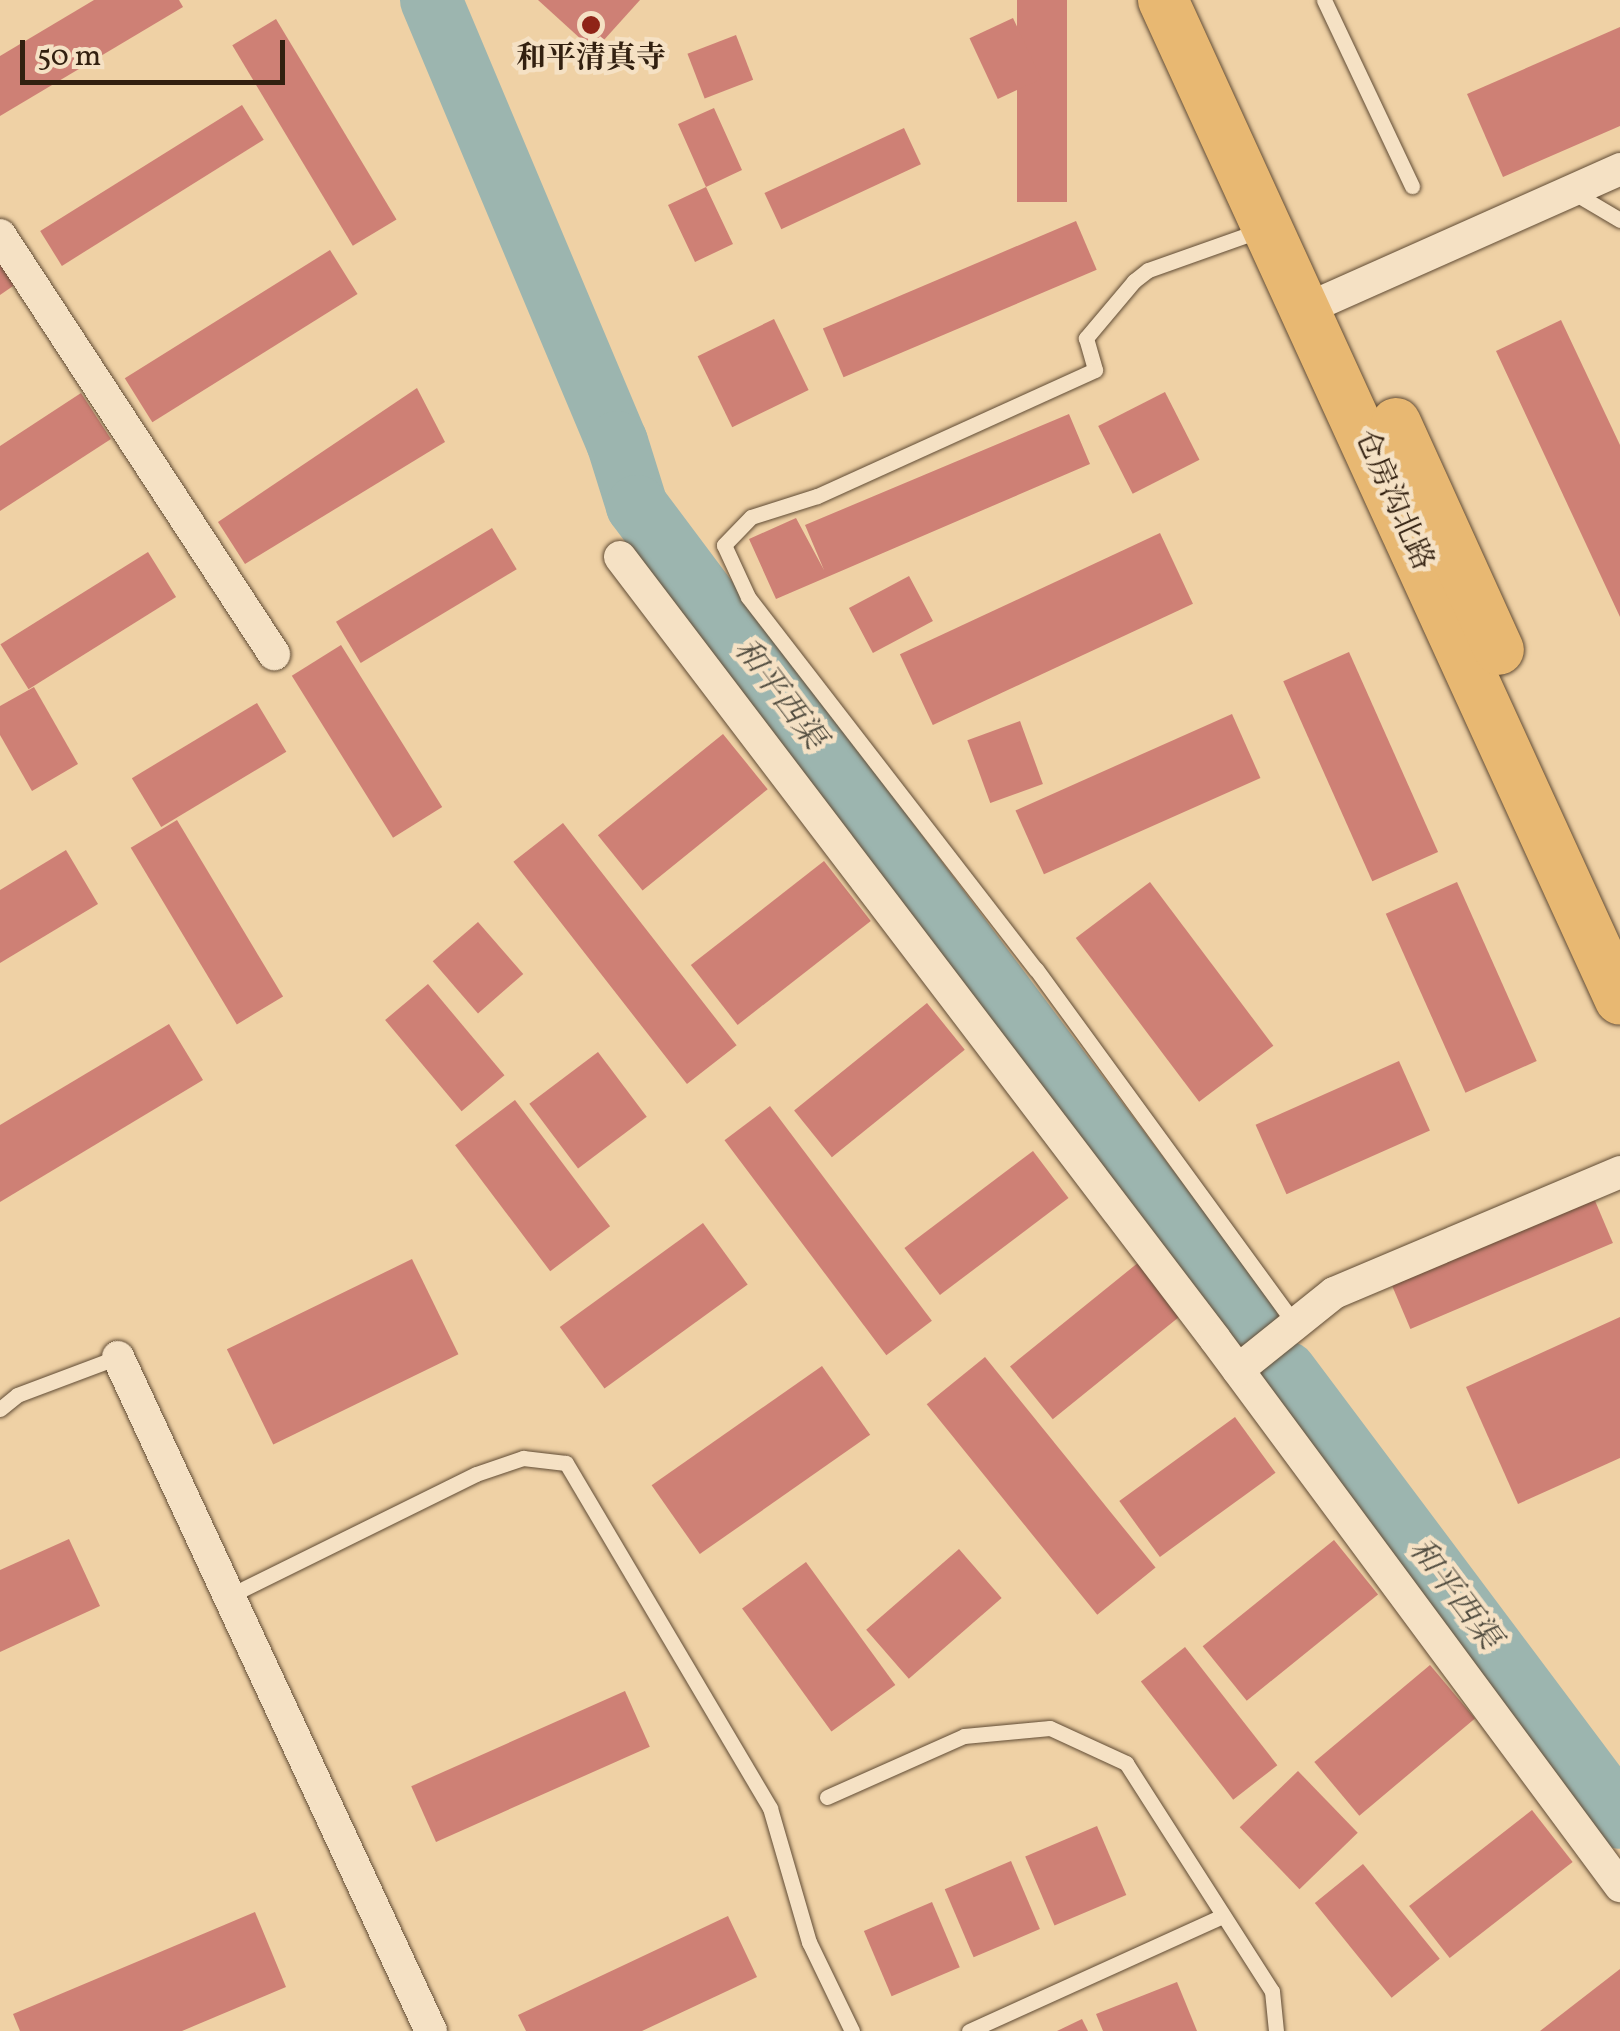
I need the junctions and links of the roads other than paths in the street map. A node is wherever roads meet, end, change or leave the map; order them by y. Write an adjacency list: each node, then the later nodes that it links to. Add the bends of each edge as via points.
1 (1163, 0): 8 (main road, 仓房沟北路)
2 (1201, 0): 10 (main road, 仓房沟北路)
3 (1324, 0): 5 (lane)
4 (1620, 169): 6 (street)
5 (1412, 186)
6 (1572, 190): 7 (lane); 10 (street)
7 (1620, 220)
8 (1268, 228): 10 (main road, 仓房沟北路); 16 (lane, via 1148,270 1086,338 1096,370 817,496 751,517 724,545 748,597 1036,969)
9 (0, 235): 12 (street)
10 (1321, 302): 13 (main road, 仓房沟北路); 14 (main road, 仓房沟北路)
11 (620, 557): 18 (street)
12 (274, 654)
13 (1620, 925)
14 (1620, 1000)
15 (1620, 1172): 16 (street, via 1334,1292)
16 (1296, 1324): 18 (street)
17 (118, 1356): 19 (lane, via 17,1395); 20 (street)
18 (1238, 1370): 22 (street)
19 (0, 1408)
20 (229, 1596): 24 (street); 25 (lane, via 476,1474 524,1458 566,1464 770,1808 809,1942)
21 (827, 1797): 23 (lane, via 964,1736 1050,1728 1126,1763)
22 (1620, 1886)
23 (1222, 1916): 26 (lane); 27 (lane, via 1272,1991)
24 (430, 2031)
25 (852, 2031)
26 (968, 2031)
27 (1276, 2031)

